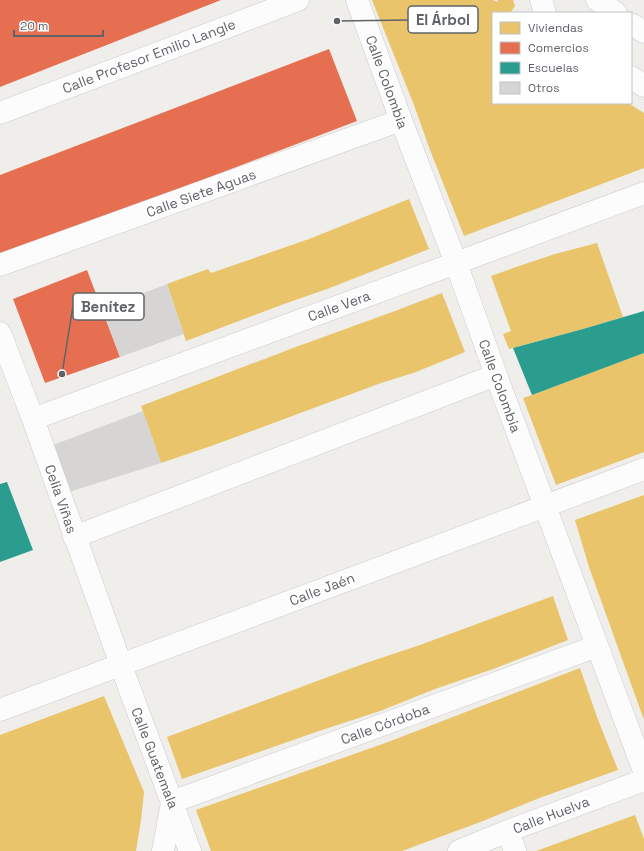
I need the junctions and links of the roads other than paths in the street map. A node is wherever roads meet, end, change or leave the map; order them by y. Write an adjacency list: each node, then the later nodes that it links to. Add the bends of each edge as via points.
1 (298, 0): 11 (street, Calle Profesor Emilio Langle)
2 (357, 0): 12 (street, Calle Colombia)
3 (541, 0): 5 (street)
4 (597, 0): 6 (street)
5 (545, 12)
6 (615, 12)
7 (632, 25): 8 (street)
8 (644, 32)
9 (632, 78): 10 (street)
10 (644, 86)
11 (0, 113)
12 (401, 120): 14 (street, Calle Colombia); 15 (street, Calle Siete Aguas)
13 (644, 193): 14 (street, Calle Vera)
14 (456, 263): 17 (street, Calle Colombia); 18 (street, Calle Vera)
15 (0, 265)
16 (0, 333): 18 (street, Celia Viñas)
17 (496, 375): 20 (street, Calle Colombia); 21 (street)
18 (33, 419): 21 (street, Celia Viñas)
19 (644, 469): 20 (street, Calle Jaén)
20 (544, 506): 22 (street, Calle Colombia); 23 (street, Calle Jaén)
21 (74, 537): 23 (street, Celia Viñas)
22 (597, 646): 25 (street, Calle Colombia); 27 (street, Calle Córdoba)
23 (121, 665): 24 (street, Calle Jaén); 27 (street, Calle Guatemala)
24 (0, 710)
25 (644, 771)
26 (644, 780): 28 (street, Calle Huelva)
27 (172, 802): 29 (street); 30 (street, Calle Guatemala)
28 (511, 841): 31 (street, Calle Huelva)
29 (163, 851)
30 (190, 851)
31 (459, 851)

